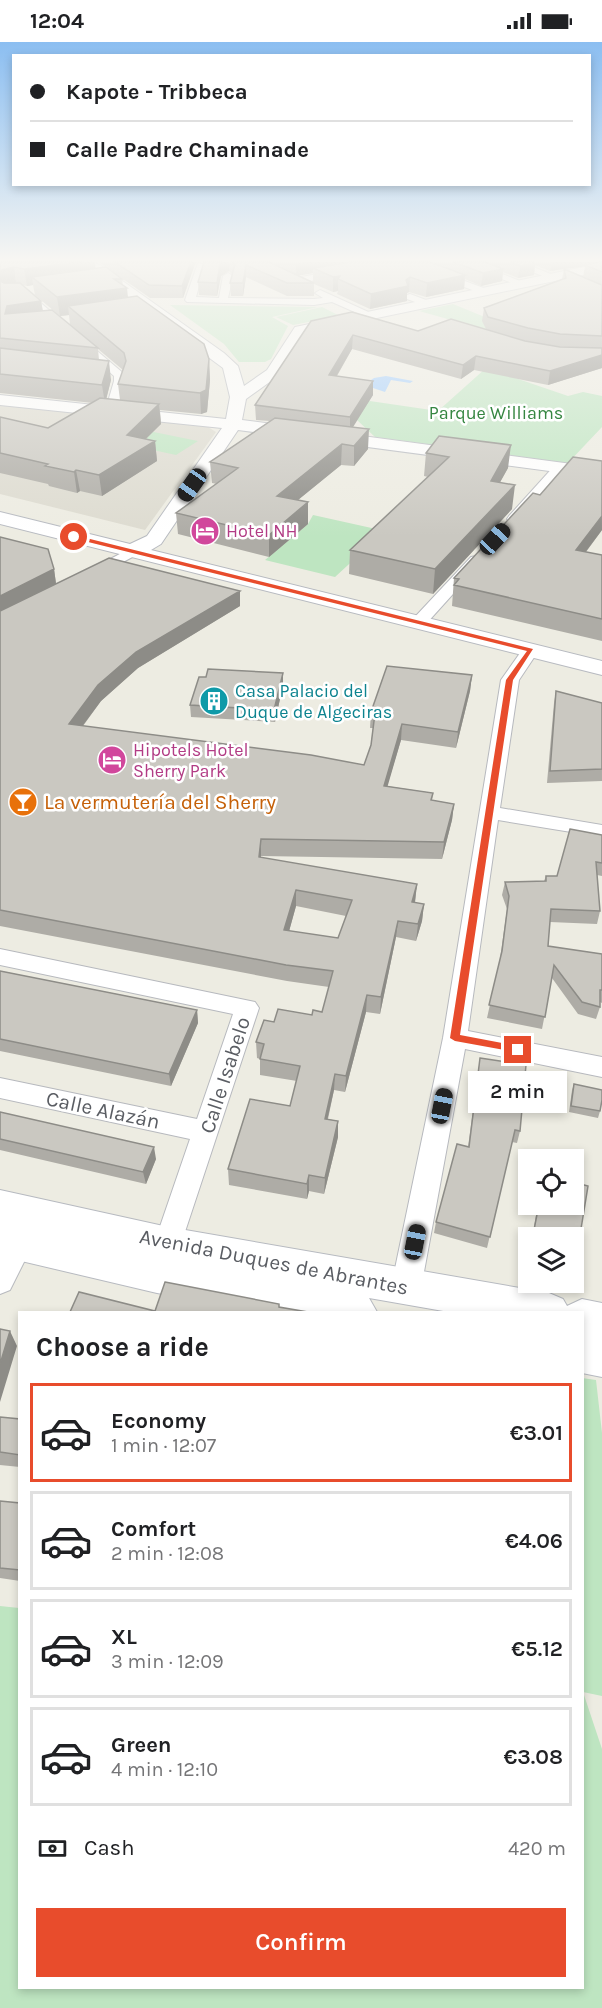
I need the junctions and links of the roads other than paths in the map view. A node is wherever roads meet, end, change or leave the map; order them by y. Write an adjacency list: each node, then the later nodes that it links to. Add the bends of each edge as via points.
1 (95, 354): 7 (street)
2 (216, 354): 5 (street)
3 (284, 354): 4 (street)
4 (277, 364): 5 (street); 8 (street, via 273,373)
5 (237, 371): 8 (street)
6 (95, 372): 7 (street)
7 (119, 375): 10 (street)
8 (238, 397): 11 (street)
9 (0, 400): 10 (street)
10 (111, 412): 11 (street)
11 (233, 425): 12 (street); 17 (street, via 154,540)
12 (561, 467): 13 (street); 15 (street)
13 (602, 473)
14 (0, 519): 17 (street)
15 (503, 530)
16 (487, 548): 19 (street)
17 (133, 551): 18 (street); 19 (street)
18 (74, 583)
19 (419, 622): 20 (street)
20 (531, 650): 21 (street); 22 (street, via 510,680)
21 (602, 668)
22 (491, 813): 23 (street); 25 (street)
23 (602, 831)
24 (0, 957): 28 (street, Calle Isabelo, via 247,1008)
25 (455, 1038): 26 (street); 33 (street)
26 (602, 1067)
27 (0, 1088): 28 (street, Calle Alazán)
28 (206, 1132): 31 (street, Calle Isabelo)
29 (0, 1206): 31 (street, Avenida Duques de Abrantes)
30 (10, 1241): 32 (street); 34 (street, Avenida Duques de Abrantes, via 157,1275)
31 (168, 1244): 33 (street, Avenida Duques de Abrantes)
32 (0, 1281)
33 (406, 1288): 35 (street, Avenida Duques de Abrantes)
34 (352, 1311)
35 (543, 1311)
36 (584, 1318): 37 (street)
37 (602, 1322)
38 (584, 1353): 39 (street)
39 (602, 1356)

